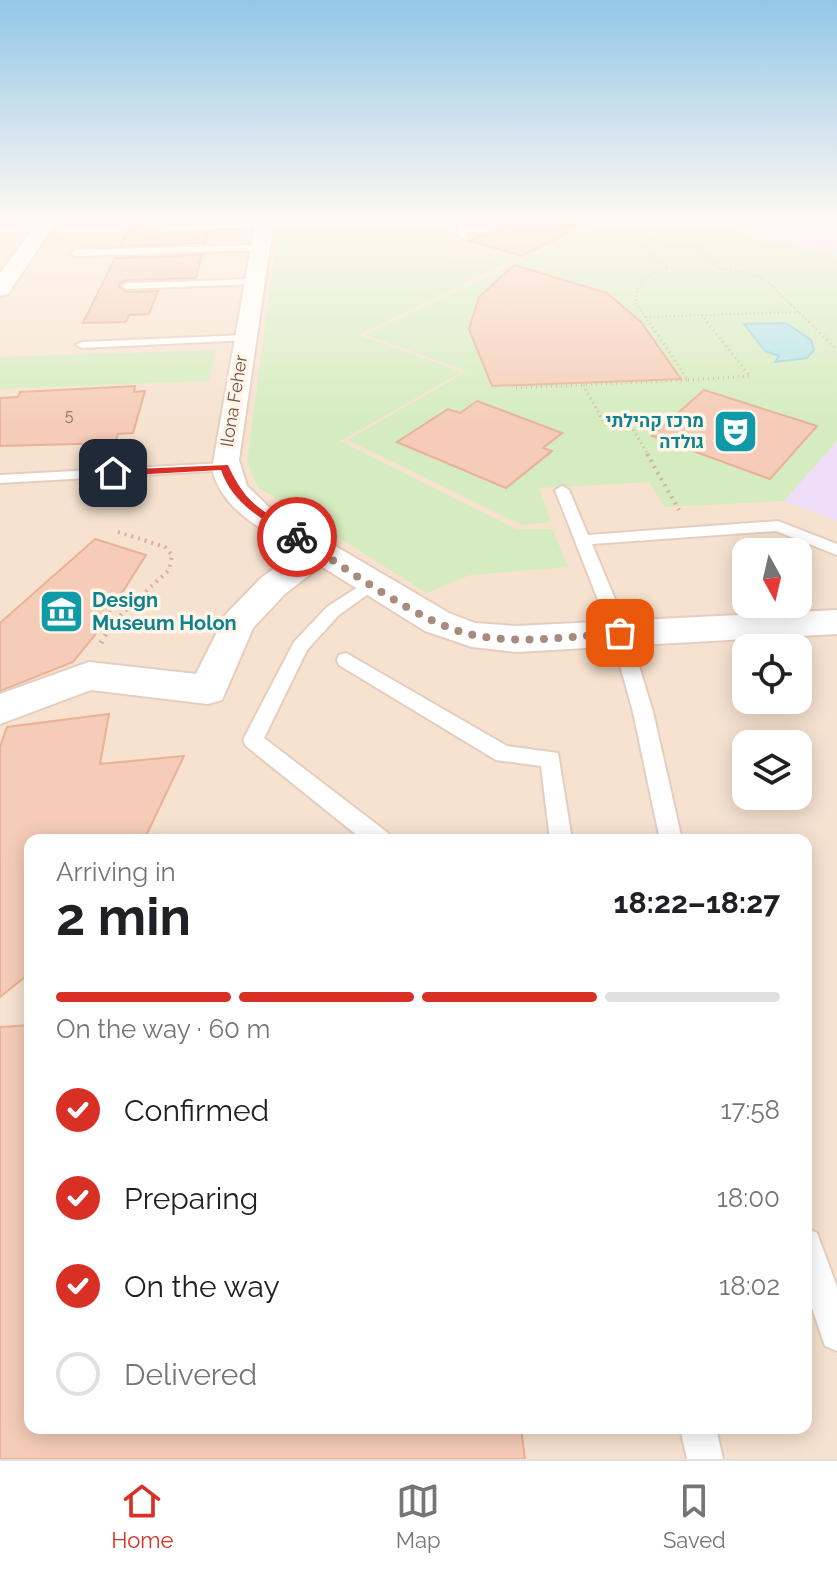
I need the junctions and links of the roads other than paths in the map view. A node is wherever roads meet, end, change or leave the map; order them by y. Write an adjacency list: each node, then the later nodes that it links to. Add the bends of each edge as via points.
1 (253, 287): 2 (street, Ilona Feher)
2 (245, 338): 3 (lane); 4 (street, Ilona Feher)
3 (82, 345)
4 (225, 467): 5 (lane); 9 (street, Ilona Feher, via 244,502)
5 (0, 479)
6 (562, 490): 7 (lane)
7 (582, 540): 8 (lane, via 778,526); 12 (lane)
8 (837, 550)
9 (320, 551): 10 (street, Ilona Feher); 14 (street, via 273,586 238,623 208,690 89,676)
10 (372, 583): 12 (street, Ilona Feher, via 437,622 472,635 516,639); 15 (lane, via 333,611 300,647 253,740)
11 (837, 622): 12 (street, Ilona Feher)
12 (620, 633): 17 (lane)
13 (346, 660): 16 (lane, via 503,754 551,759)
14 (0, 709)
15 (372, 834)
16 (560, 834)
17 (670, 834)
18 (812, 1261): 19 (lane)
19 (837, 1334)
20 (699, 1434): 21 (lane)
21 (705, 1459)

